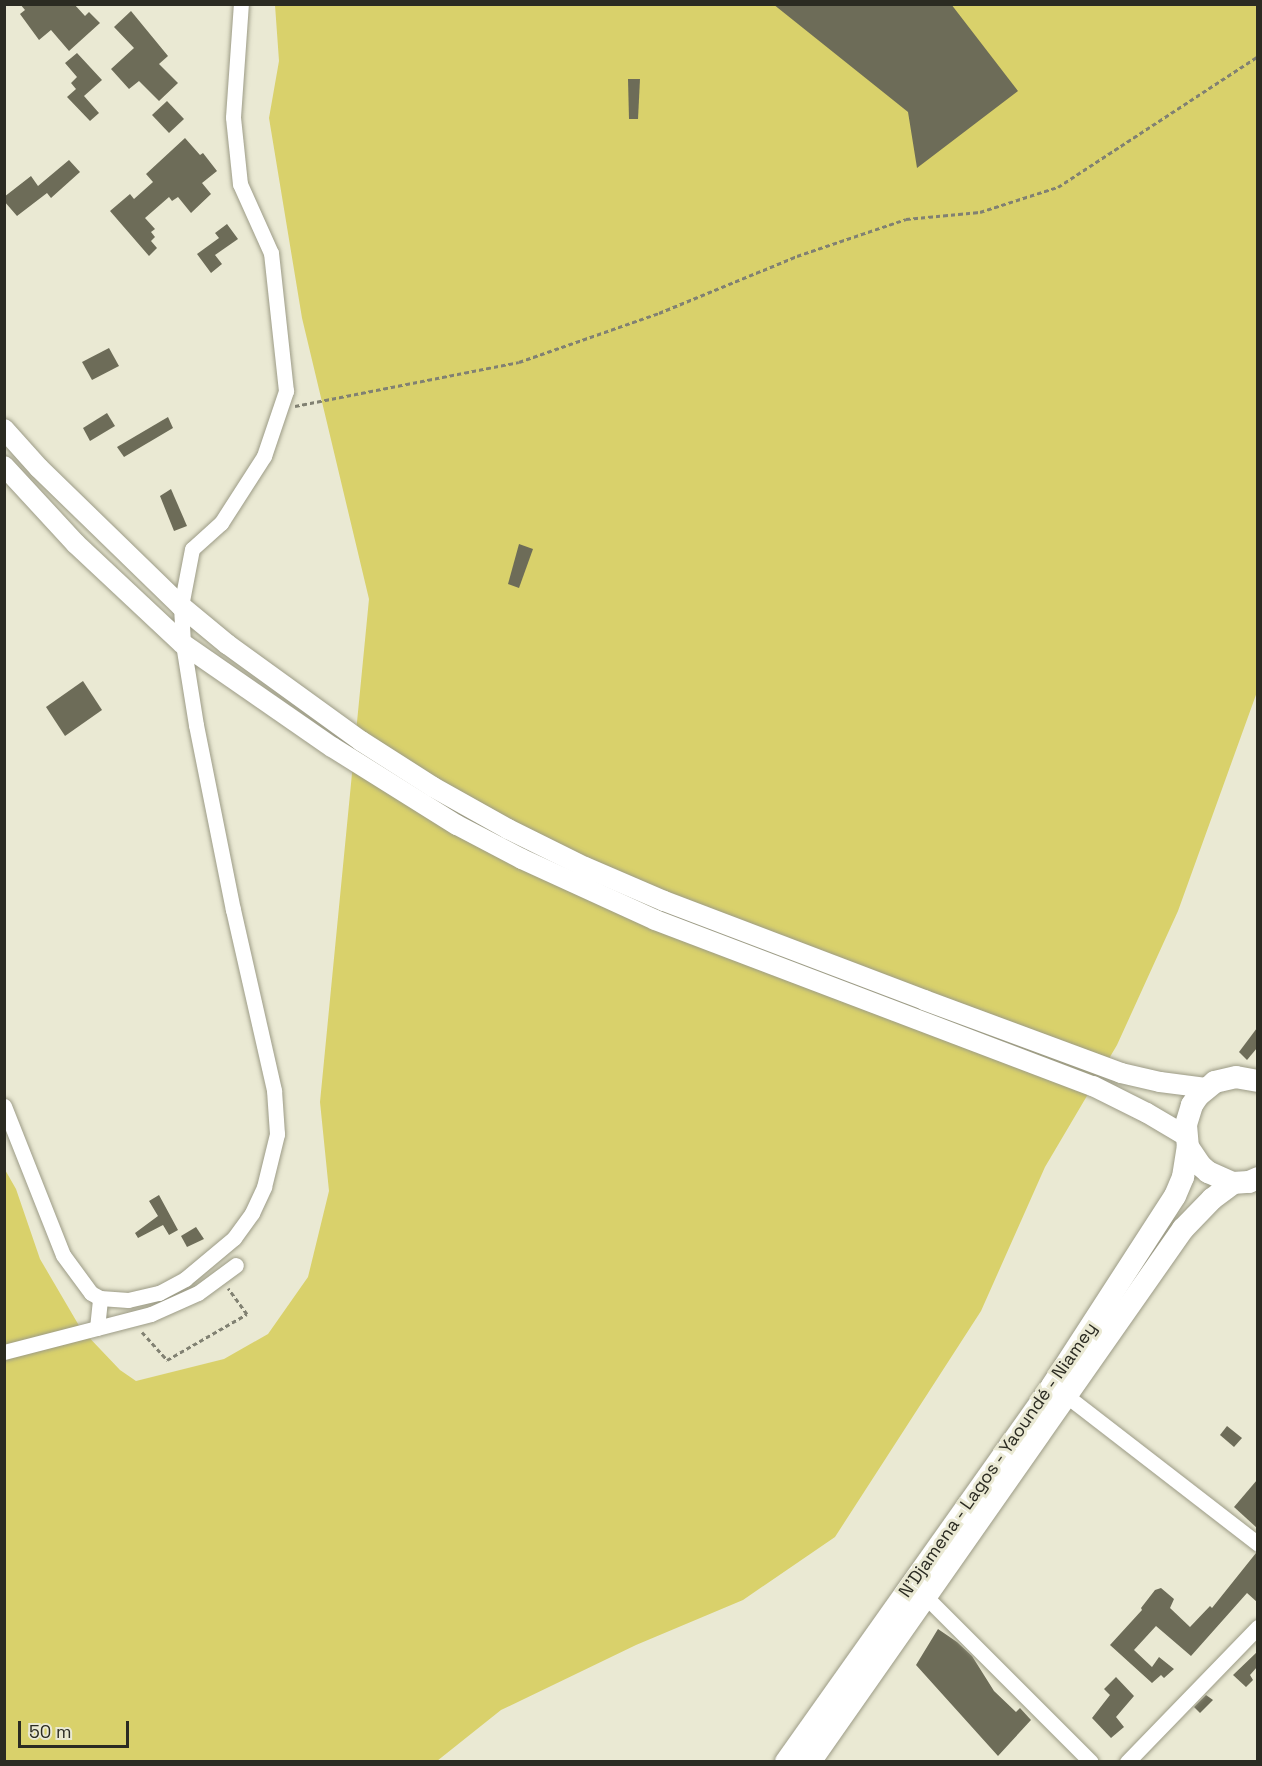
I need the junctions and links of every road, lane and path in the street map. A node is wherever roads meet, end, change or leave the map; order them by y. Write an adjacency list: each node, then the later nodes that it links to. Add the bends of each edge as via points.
1 (241, 4): 3 (street, via 234,117 240,184 272,253 286,391)
2 (1257, 56): 3 (path, via 1058,187 980,212 906,219 797,256 658,313 519,362)
3 (281, 407): 6 (street, via 264,456 221,523 192,549)
4 (4, 429): 6 (main road)
5 (4, 466): 7 (main road, via 76,544)
6 (181, 606): 7 (street); 9 (main road, via 361,741 499,824 585,867 664,901 1113,1070)
7 (183, 644): 11 (main road, via 393,787 522,860 655,920 1093,1086 1147,1113); 15 (street, via 233,910 274,1090 277,1134 264,1187 234,1238 185,1280 159,1293 128,1300)
8 (1254, 1075): 9 (highway, via 1225,1078)
9 (1206, 1088): 11 (highway, N'Djamena - Lagos - Yaoundé - Niamey, via 1188,1115)
10 (4, 1106): 15 (street, via 63,1255 91,1293)
11 (1187, 1142): 12 (highway, via 1193,1156 1208,1172); 23 (highway, N'Djamena - Lagos - Yaoundé - Niamey, via 1187,1164 1175,1196 1052,1386)
12 (1249, 1182): 19 (highway, N'Djamena - Lagos - Yaoundé - Niamey, via 1212,1199 1183,1229)
13 (236, 1265): 14 (street)
14 (220, 1276): 16 (street, via 198,1293); 16 (path, via 247,1314 167,1360)
15 (100, 1298): 17 (street)
16 (131, 1319): 17 (street)
17 (98, 1328): 18 (street)
18 (4, 1352)
19 (1068, 1397): 20 (street); 21 (highway, N'Djamena - Lagos - Yaoundé - Niamey)
20 (1257, 1544)
21 (926, 1597): 24 (highway, N'Djamena - Lagos - Yaoundé - Niamey); 25 (street)
22 (1257, 1627): 26 (street)
23 (786, 1761)
24 (810, 1761)
25 (1091, 1761)
26 (1127, 1761)

